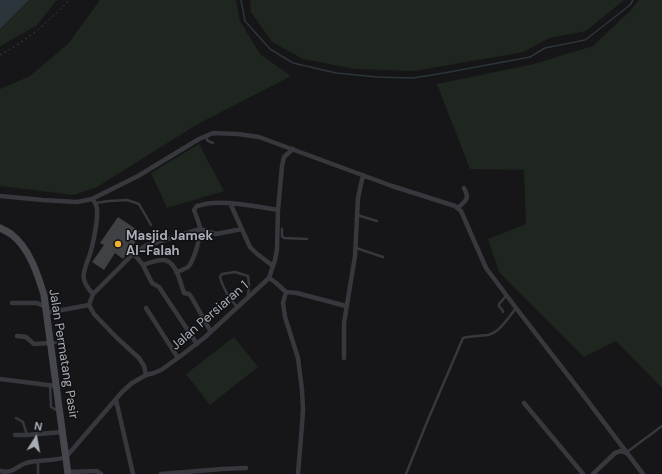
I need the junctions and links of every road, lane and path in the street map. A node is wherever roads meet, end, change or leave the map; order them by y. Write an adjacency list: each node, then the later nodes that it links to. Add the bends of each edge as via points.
1 (68, 0): 2 (path, via 36,31)
2 (0, 55)
3 (205, 136): 4 (lane); 5 (street, via 213,133 259,137); 9 (street, via 138,176)
4 (213, 143)
5 (293, 149): 6 (street); 13 (street, Jalan Persiaran 1, via 284,157)
6 (363, 175): 12 (street); 14 (street)
7 (464, 188): 12 (street, via 468,196)
8 (0, 196): 9 (street, via 77,202)
9 (92, 199): 10 (street)
10 (96, 203): 16 (lane, via 127,200 139,204); 30 (street, via 97,217 83,273 85,283)
11 (230, 203): 13 (street); 18 (street, via 197,206 194,210); 19 (street)
12 (458, 208): 31 (street, via 486,268)
13 (278, 210): 20 (street, Jalan Persiaran 1)
14 (357, 215): 15 (lane); 22 (street)
15 (377, 221)
16 (151, 225)
17 (0, 228): 39 (main road, Jalan Permatang Pasir, via 10,233 24,248 39,278)
18 (200, 229): 19 (street, via 216,234); 23 (street, via 145,246); 27 (street, via 191,264)
19 (242, 229): 26 (street, via 250,247)
20 (280, 229): 21 (lane, via 284,238); 26 (street, Jalan Persiaran 1)
21 (307, 239)
22 (355, 248): 24 (lane); 35 (street)
23 (134, 254): 25 (street); 30 (street)
24 (383, 257)
25 (143, 265): 27 (street, via 163,260 175,266); 45 (street, via 152,283 159,287)
26 (273, 266): 28 (street, Jalan Persiaran 1)
27 (176, 272): 41 (street, via 184,293 192,298)
28 (269, 278): 29 (street); 32 (street, Jalan Persiaran 1)
29 (286, 292): 35 (street); 71 (street, via 283,303 285,317 298,358 302,390 303,418)
30 (93, 294): 34 (street)
31 (506, 296): 38 (street); 40 (lane, via 499,304)
32 (248, 299): 37 (street, Jalan Persiaran 1); 37 (lane, via 248,276 235,272 222,274 221,281 227,296)
33 (12, 304): 39 (street, via 37,303)
34 (89, 305): 39 (street); 48 (street, via 94,314 139,358)
35 (346, 306): 47 (street)
36 (146, 308): 46 (street)
37 (238, 308): 41 (street, Jalan Persiaran 1)
38 (516, 308): 58 (street); 72 (lane, via 498,330 490,335 463,338)
39 (46, 310): 44 (main road, Jalan Permatang Pasir)
40 (503, 312)
41 (211, 332): 45 (street, Jalan Persiaran 1)
42 (17, 336): 44 (street, via 26,337 34,344)
43 (62, 342): 44 (lane)
44 (50, 343): 50 (main road, Jalan Permatang Pasir)
45 (197, 344): 46 (street, Jalan Persiaran 1)
46 (178, 358): 48 (street, Jalan Persiaran 1, via 161,370)
47 (344, 358)
48 (146, 375): 51 (street, Jalan Persiaran 1, via 132,383)
49 (0, 379): 50 (street)
50 (53, 386): 55 (main road, Jalan Permatang Pasir)
51 (116, 400): 59 (street, Jalan Persiaran 1); 69 (street)
52 (524, 403): 73 (street)
53 (16, 418): 57 (lane, via 23,422)
54 (662, 426): 58 (lane)
55 (63, 432): 57 (street); 59 (main road, Jalan Permatang Pasir)
56 (15, 435): 57 (street)
57 (27, 435)
58 (626, 453): 74 (street, via 621,451 615,454); 75 (street)
59 (66, 457): 60 (street); 64 (main road, Jalan Permatang Pasir)
60 (38, 462): 61 (street, via 27,463); 67 (lane)
61 (18, 468): 63 (street, via 9,472); 66 (street)
62 (246, 468): 65 (street)
63 (0, 471)
64 (68, 473): 68 (street, via 97,471)
65 (182, 473): 70 (street)
66 (16, 474)
67 (38, 474)
68 (100, 474)
69 (133, 474)
70 (161, 474)
71 (298, 474)
72 (406, 474)
73 (583, 474)
74 (593, 474)
75 (643, 474)

